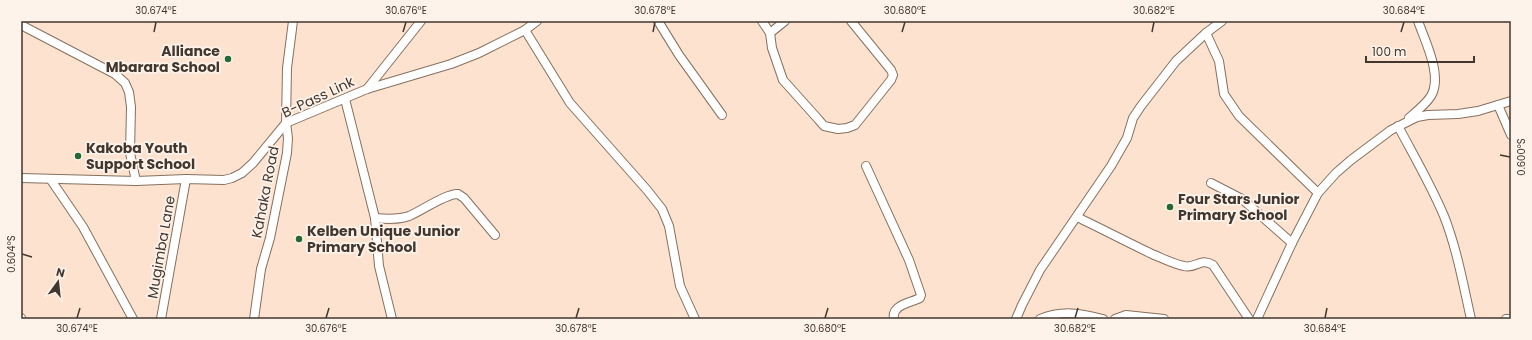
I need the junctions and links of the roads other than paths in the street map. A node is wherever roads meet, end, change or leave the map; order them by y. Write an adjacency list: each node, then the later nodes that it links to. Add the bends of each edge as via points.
1 (292, 21): 19 (street, Kahaka Road, via 287,68)
2 (421, 21): 14 (street)
3 (537, 21): 11 (street, B-Pass Link)
4 (658, 21): 18 (street)
5 (762, 21): 12 (street)
6 (785, 21): 12 (street)
7 (851, 21): 12 (street, via 893,75 855,125 847,128 824,126 787,85 778,69)
8 (1222, 21): 13 (street)
9 (1418, 21): 20 (street, via 1436,72 1435,81 1431,96)
10 (21, 25): 26 (street, via 115,74 125,83 131,107 130,153)
11 (525, 30): 14 (street, B-Pass Link, via 451,64); 38 (street, via 570,104 662,209 669,226 680,286)
12 (770, 33)
13 (1206, 33): 28 (street, via 1219,61 1224,94 1234,110); 29 (street, via 1176,61 1141,106 1133,118 1128,138)
14 (367, 89): 15 (street, B-Pass Link)
15 (345, 99): 19 (street, B-Pass Link); 30 (street)
16 (1511, 101): 17 (street)
17 (1498, 105): 20 (street, via 1458,114 1422,116); 21 (street)
18 (722, 115)
19 (286, 123): 24 (street, B-Pass Link, via 242,173 224,180); 36 (street, Kahaka Road, via 287,153 270,238 261,269)
20 (1401, 125): 28 (street, via 1350,160); 47 (street, via 1444,217 1457,256)
21 (1511, 135)
22 (866, 166): 39 (street, via 909,260 921,295 920,298 896,308)
23 (21, 178): 25 (street, B-Pass Link)
24 (186, 178): 26 (street, B-Pass Link); 35 (street, Mugimba Lane)
25 (51, 180): 26 (street, B-Pass Link); 34 (street, via 83,227)
26 (136, 181)
27 (1211, 183): 32 (street, via 1242,199)
28 (1318, 193): 32 (street)
29 (1077, 216): 40 (street, via 1040,270); 45 (street, via 1143,250 1178,264 1189,267 1207,262 1213,265)
30 (375, 218): 31 (street, via 409,216 458,194); 37 (street, via 379,266)
31 (495, 235)
32 (1292, 242): 46 (street)
33 (1511, 318): 48 (street)
34 (132, 319)
35 (161, 319)
36 (254, 319)
37 (392, 319)
38 (695, 319)
39 (894, 319)
40 (1016, 319)
41 (1040, 319): 42 (street, via 1059,313)
42 (1103, 319)
43 (1115, 319): 44 (street, via 1126,315)
44 (1164, 319)
45 (1249, 319)
46 (1257, 319)
47 (1471, 319)
48 (1506, 319)

